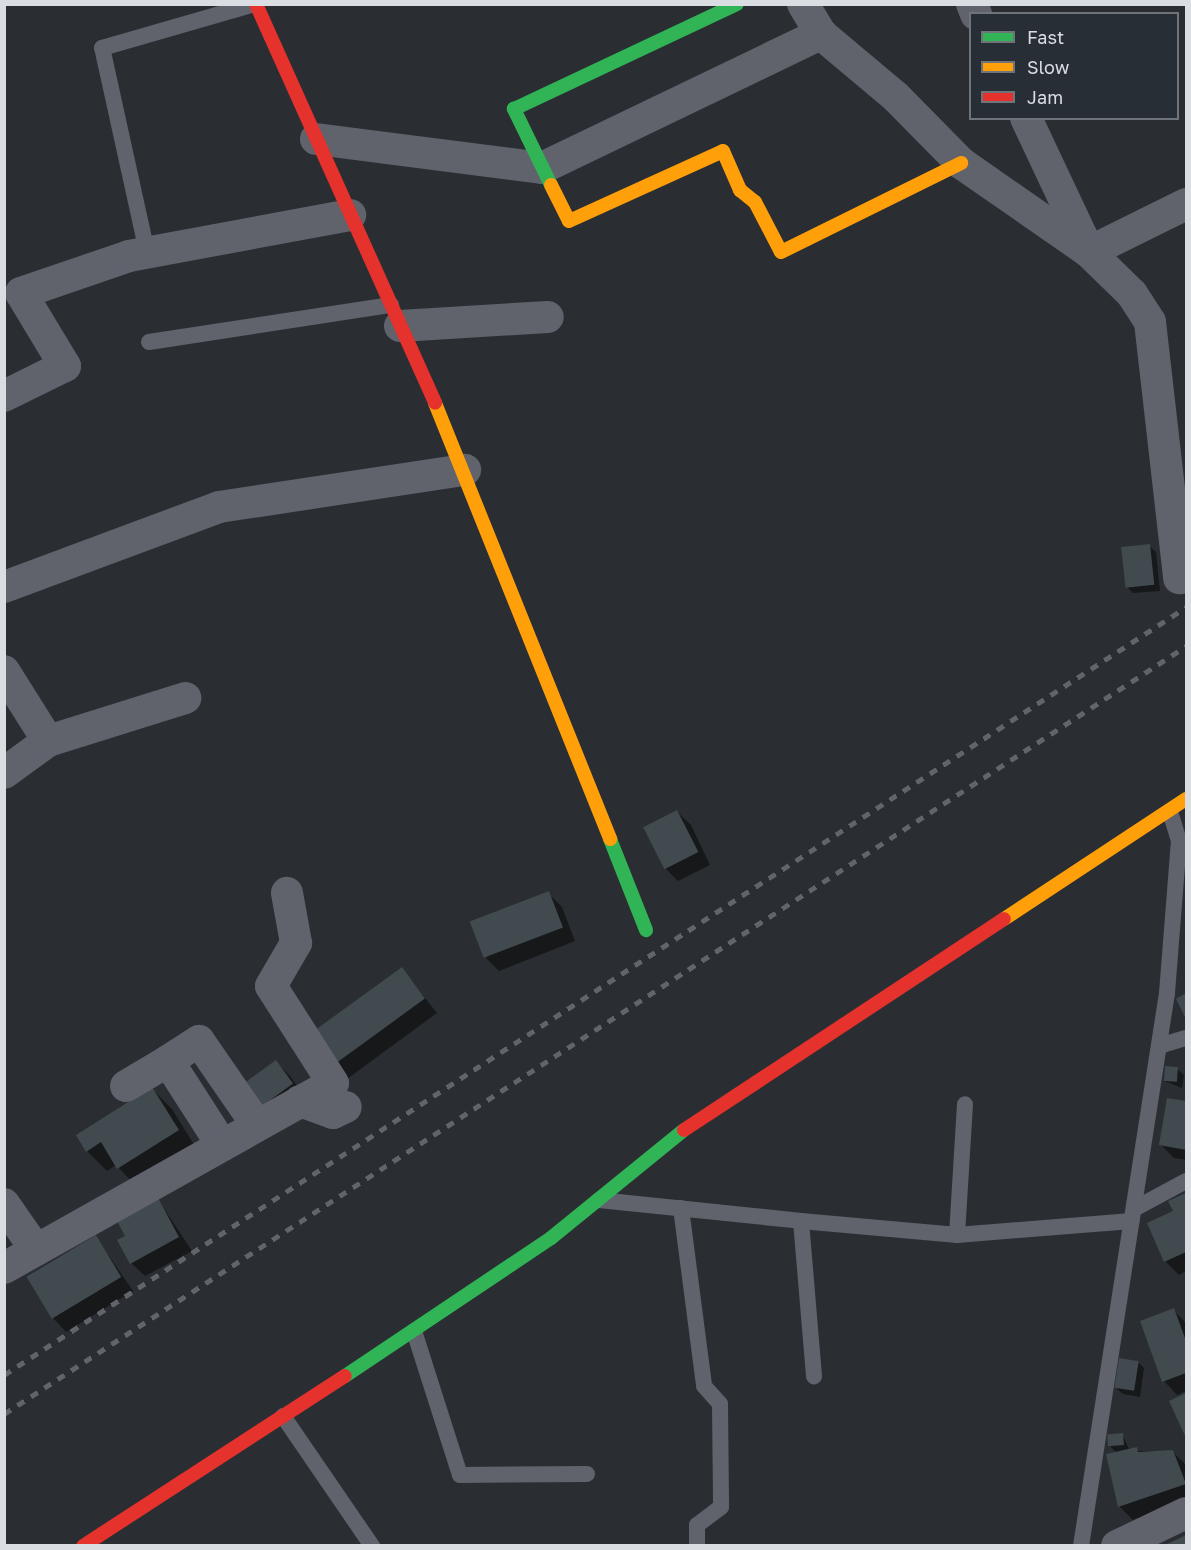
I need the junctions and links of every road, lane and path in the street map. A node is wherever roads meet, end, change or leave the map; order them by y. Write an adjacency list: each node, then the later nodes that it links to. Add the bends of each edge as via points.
1 (255, 4): 6 (street); 11 (lane, via 102,48)
2 (737, 4): 8 (street, via 514,109)
3 (803, 4): 4 (street)
4 (821, 34): 7 (street, via 897,97); 8 (street)
5 (1027, 120): 12 (street)
6 (316, 139): 8 (street); 10 (street)
7 (961, 164): 8 (street, via 781,252 755,202 740,189 723,151 569,220); 12 (street)
8 (542, 168)
9 (1186, 204): 12 (street)
10 (350, 215): 11 (street); 13 (street)
11 (147, 252): 16 (street, via 21,292 65,366)
12 (1089, 252): 18 (street, via 1132,294 1150,322)
13 (395, 315): 14 (street); 15 (lane); 17 (street)
14 (548, 317)
15 (149, 342)
16 (4, 396)
17 (465, 470): 19 (street, via 219,507); 27 (street)
18 (1179, 578)
19 (4, 587)
20 (4, 671): 22 (street)
21 (185, 698): 22 (street)
22 (48, 741): 23 (street)
23 (4, 773)
24 (1186, 799): 25 (street)
25 (1170, 811): 29 (lane, via 1179,841); 38 (street, via 693,1123)
26 (287, 893): 32 (street, via 296,943 272,986 333,1083)
27 (646, 930)
28 (1186, 1038): 29 (lane)
29 (1159, 1046): 41 (lane)
30 (168, 1061): 31 (street); 35 (street, via 200,1041); 36 (street)
31 (126, 1086)
32 (300, 1101): 34 (street, via 333,1113); 35 (street)
33 (965, 1104): 43 (lane)
34 (346, 1107)
35 (258, 1125): 36 (street)
36 (222, 1145): 44 (street)
37 (1186, 1182): 41 (lane)
38 (595, 1199): 40 (lane); 46 (street, via 551,1238)
39 (4, 1204): 44 (street)
40 (681, 1208): 42 (lane); 53 (lane, via 704,1386 720,1404 721,1507 697,1525)
41 (1132, 1215): 43 (lane); 54 (lane)
42 (801, 1221): 43 (lane); 47 (lane)
43 (957, 1234)
44 (36, 1250): 45 (street)
45 (4, 1268)
46 (414, 1331): 48 (street); 49 (lane, via 460,1475)
47 (814, 1376)
48 (283, 1416): 51 (street); 52 (lane)
49 (587, 1474)
50 (1186, 1513): 55 (street)
51 (83, 1545)
52 (372, 1545)
53 (697, 1545)
54 (1081, 1545)
55 (1117, 1545)

